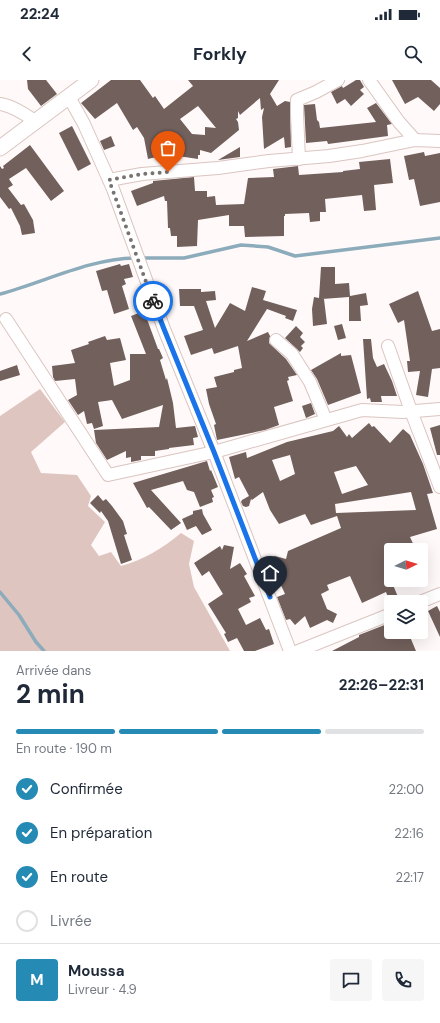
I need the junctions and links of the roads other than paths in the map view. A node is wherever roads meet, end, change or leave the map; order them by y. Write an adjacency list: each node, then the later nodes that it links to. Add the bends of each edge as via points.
1 (91, 80): 4 (street)
2 (338, 80): 10 (street, via 297,100)
3 (369, 80): 7 (street)
4 (69, 97): 6 (street); 11 (street)
5 (0, 104): 6 (street, via 26,114)
6 (36, 122): 9 (street)
7 (414, 140): 8 (street); 10 (street, via 362,151)
8 (440, 141)
9 (0, 148)
10 (299, 159): 11 (street, via 142,174)
11 (109, 180): 18 (street, via 164,329)
12 (6, 319): 18 (street, via 108,474)
13 (276, 340): 17 (street, via 292,354 310,382)
14 (388, 346): 16 (street)
15 (440, 409): 16 (street)
16 (411, 411): 17 (street, via 362,410); 19 (street)
17 (326, 420): 18 (street)
18 (214, 452): 23 (street)
19 (440, 487)
20 (440, 594): 21 (street)
21 (428, 599)
22 (384, 617): 24 (street)
23 (290, 651)
24 (298, 651)

